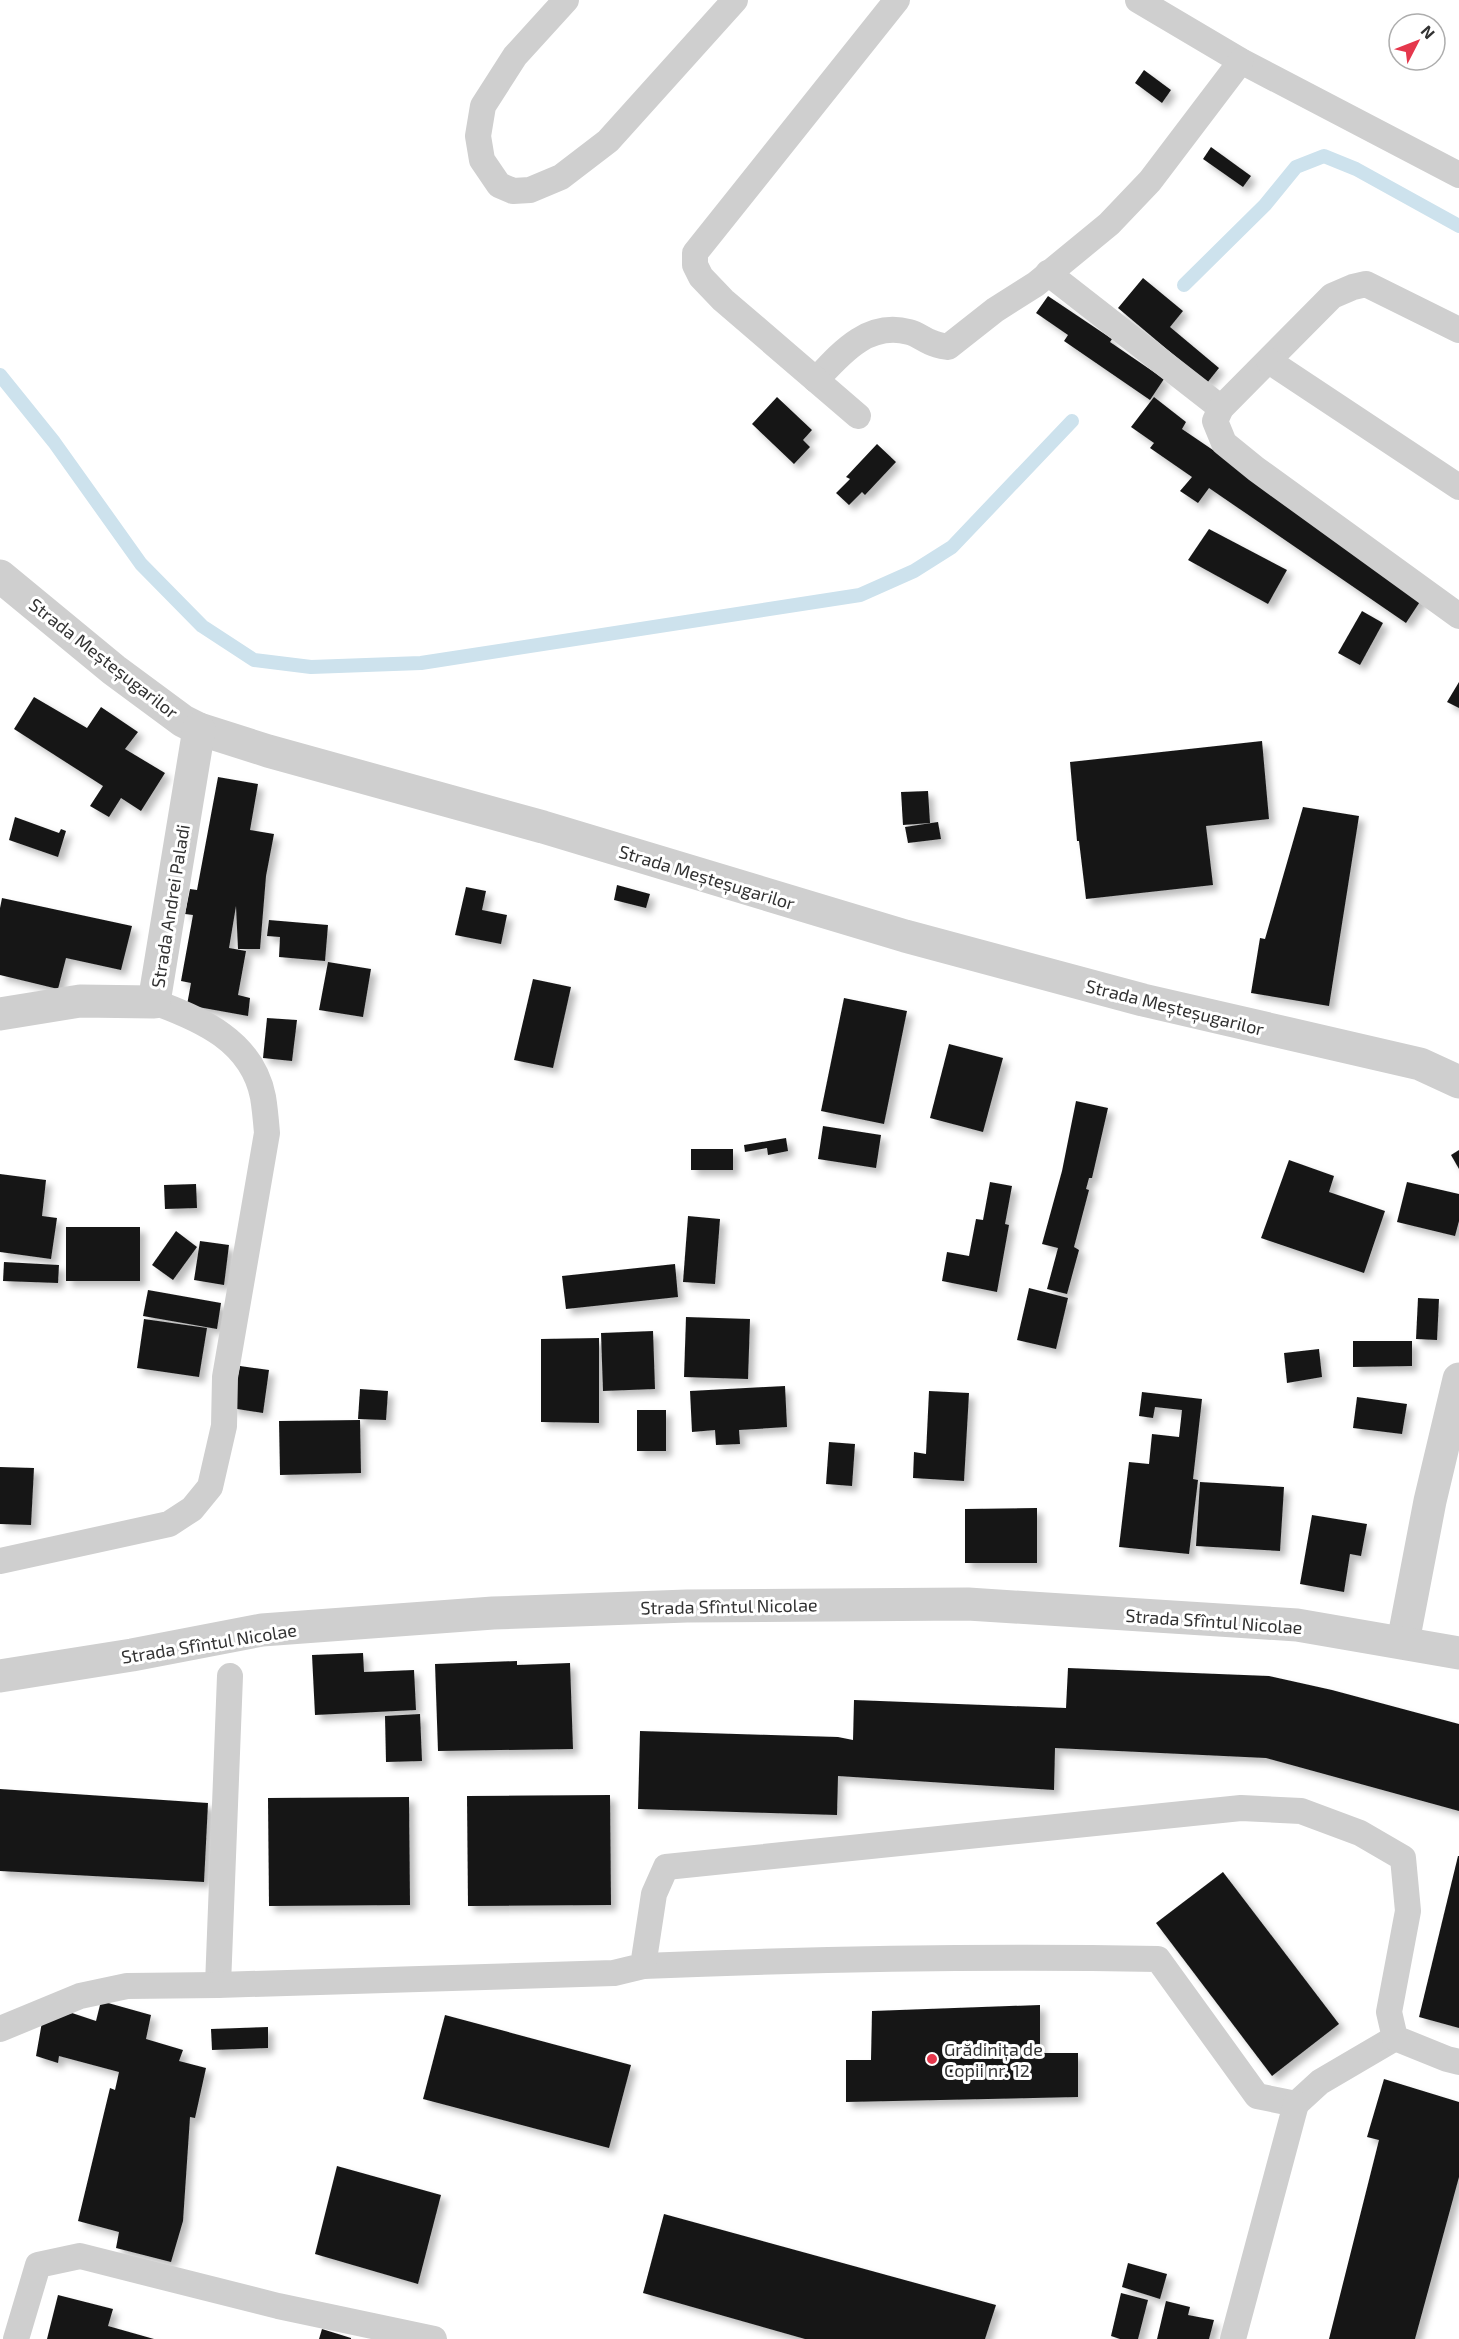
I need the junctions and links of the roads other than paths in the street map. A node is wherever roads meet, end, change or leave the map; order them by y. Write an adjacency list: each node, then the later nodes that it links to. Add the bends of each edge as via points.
1 (566, 0): 2 (lane, via 515,56 483,106 478,136 482,160 499,185 513,191 530,190 561,177 608,141)
2 (735, 0)
3 (897, 0): 10 (lane, via 695,253 701,277)
4 (1137, 0): 5 (lane)
5 (1241, 61): 6 (lane); 7 (lane, via 1150,181 1109,224)
6 (1459, 175)
7 (1048, 273): 10 (lane, via 948,347 896,329 875,332 853,342); 11 (lane)
8 (1459, 330): 9 (lane, via 1366,284 1332,296)
9 (1269, 361): 11 (lane); 13 (lane)
10 (816, 380): 12 (lane)
11 (1221, 408): 15 (lane, via 1215,421 1224,443)
12 (858, 416)
13 (1459, 487)
14 (0, 576): 16 (street, Strada Meșteșugarilor, via 123,677)
15 (1459, 616)
16 (199, 729): 17 (street, Strada Andrei Paladi); 20 (street, Strada Meșteșugarilor, via 904,936 1143,1000)
17 (154, 1002): 18 (street, Strada Andrei Paladi, via 80,1001); 23 (lane, via 208,1024 238,1050 260,1087 267,1133 225,1377 224,1426 210,1487 192,1509 169,1524)
18 (0, 1014)
19 (1459, 1055): 20 (street)
20 (1420, 1064): 21 (street, Strada Meșteșugarilor)
21 (1459, 1082)
22 (1459, 1379): 24 (street)
23 (0, 1562)
24 (1403, 1642): 25 (street, Strada Sfîntul Nicolae); 26 (street, Strada Sfîntul Nicolae, via 1297,1625 968,1604 687,1605 493,1613 262,1630)
25 (1459, 1653)
26 (0, 1676)
27 (230, 1676): 29 (lane)
28 (643, 1966): 29 (lane, via 614,1973); 31 (lane, via 654,1894 666,1867 1241,1808 1301,1811 1360,1833 1403,1858 1408,1911 1389,2012); 33 (lane, via 830,1958 1158,1959 1257,2096)
29 (218, 1985): 30 (lane, via 127,1986 80,1996)
30 (0, 2030)
31 (1395, 2038): 32 (lane); 33 (lane, via 1320,2082)
32 (1459, 2062)
33 (1296, 2104): 36 (lane)
34 (16, 2339): 35 (lane, via 38,2265 80,2256 278,2306)
35 (434, 2339)
36 (1233, 2339)

